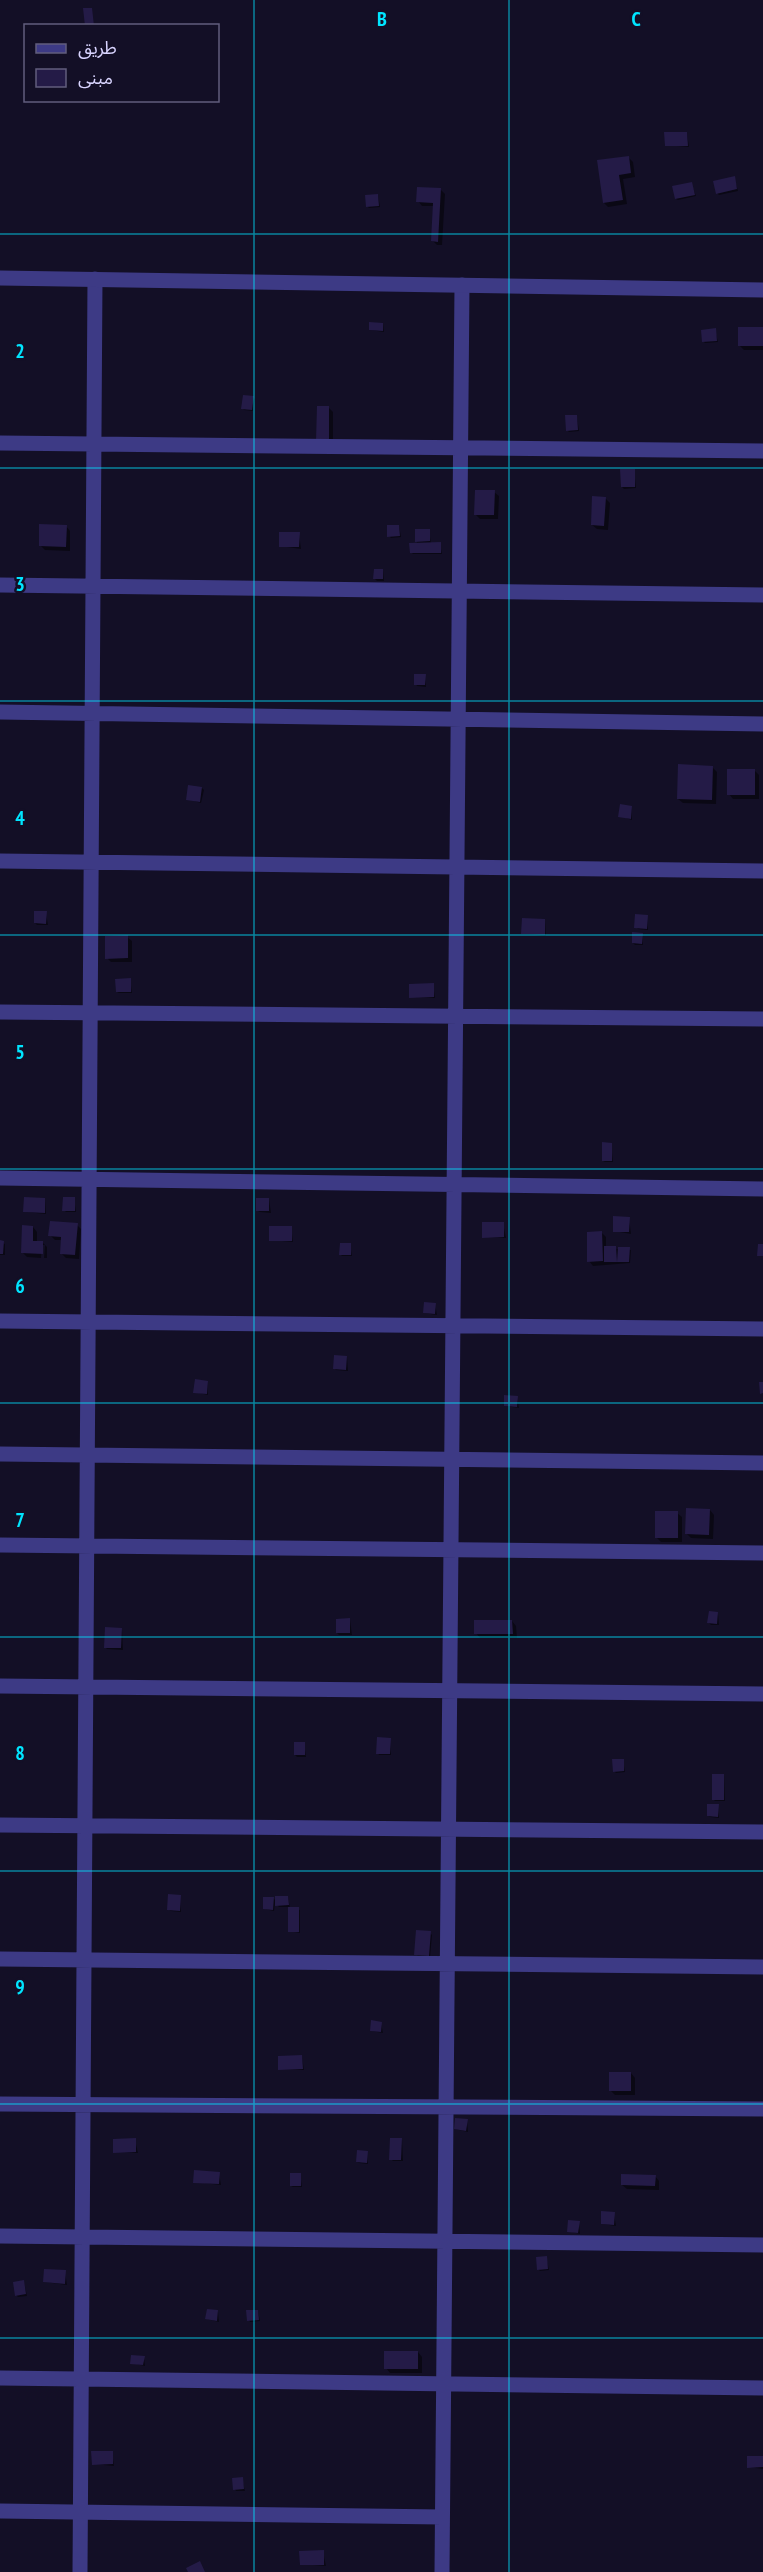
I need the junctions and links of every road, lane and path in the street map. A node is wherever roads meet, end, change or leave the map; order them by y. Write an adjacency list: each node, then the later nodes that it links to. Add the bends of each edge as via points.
1 (0, 278): 2 (street)
2 (95, 279): 3 (street); 6 (street)
3 (462, 285): 4 (street); 7 (street)
4 (763, 290)
5 (0, 443): 6 (street)
6 (94, 444): 7 (street); 10 (street)
7 (461, 448): 8 (street); 11 (street)
8 (763, 451)
9 (0, 585): 10 (street)
10 (93, 587): 11 (street); 14 (street)
11 (460, 591): 12 (street); 15 (street)
12 (763, 595)
13 (0, 712): 14 (street)
14 (92, 714): 15 (street); 18 (street)
15 (458, 719): 16 (street); 19 (street)
16 (763, 724)
17 (0, 861): 18 (street)
18 (91, 863): 19 (street); 22 (street)
19 (457, 867): 20 (street); 23 (street)
20 (763, 871)
21 (0, 1012): 22 (street)
22 (90, 1013): 23 (street); 26 (street)
23 (456, 1017): 24 (street); 27 (street)
24 (763, 1019)
25 (0, 1178): 26 (street)
26 (89, 1179): 27 (street); 30 (street)
27 (454, 1184): 28 (street); 31 (street)
28 (763, 1189)
29 (0, 1321): 30 (street)
30 (88, 1322): 31 (street); 34 (street)
31 (453, 1326): 32 (street); 35 (street)
32 (763, 1329)
33 (0, 1454): 34 (street)
34 (87, 1455): 35 (street); 38 (street)
35 (452, 1460): 36 (street); 39 (street)
36 (763, 1463)
37 (0, 1545): 38 (street)
38 (87, 1546): 39 (street); 42 (street)
39 (451, 1550): 40 (street); 43 (street)
40 (763, 1553)
41 (0, 1686): 42 (street)
42 (86, 1687): 43 (street); 46 (street)
43 (450, 1690): 44 (street); 47 (street)
44 (763, 1694)
45 (0, 1825): 46 (street)
46 (85, 1826): 47 (street); 50 (street)
47 (448, 1829): 48 (street); 51 (street)
48 (763, 1832)
49 (0, 1959): 50 (street)
50 (84, 1960): 51 (street); 54 (street)
51 (447, 1964): 52 (street); 55 (street)
52 (763, 1967)
53 (0, 2104): 54 (street)
54 (83, 2105): 55 (street); 58 (street)
55 (446, 2107): 56 (street); 59 (street)
56 (763, 2109)
57 (0, 2236): 58 (street)
58 (82, 2237): 59 (street); 62 (street)
59 (445, 2241): 60 (street); 63 (street)
60 (763, 2245)
61 (0, 2378): 62 (street)
62 (81, 2379): 63 (street); 66 (street)
63 (444, 2384): 64 (street); 67 (street)
64 (763, 2388)
65 (0, 2511): 66 (street)
66 (80, 2512): 67 (street); 68 (street)
67 (442, 2517): 69 (street)
68 (80, 2572)
69 (441, 2572)

